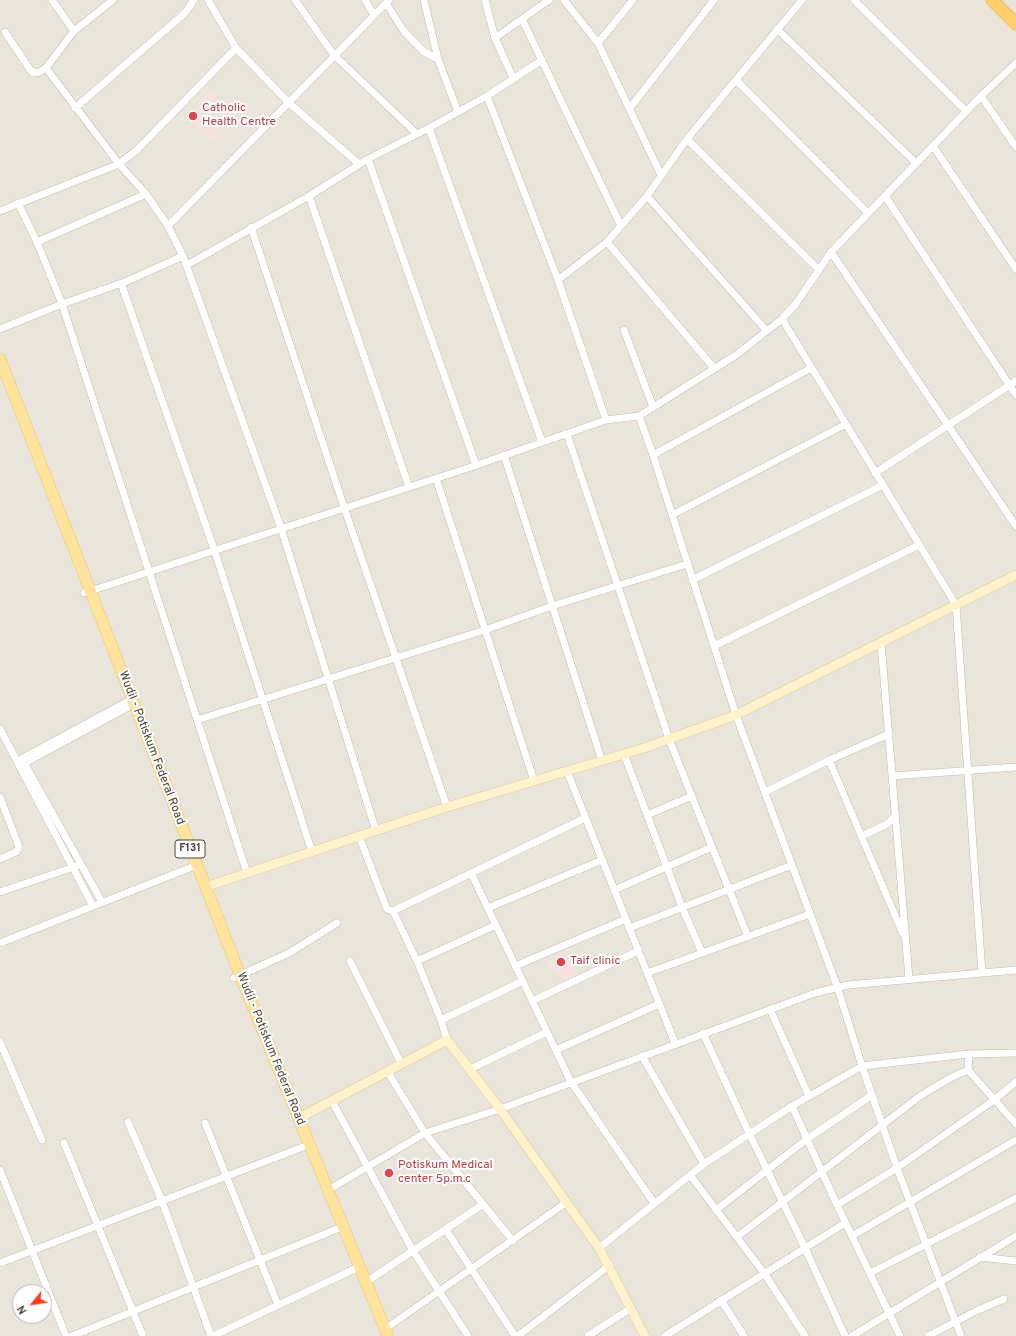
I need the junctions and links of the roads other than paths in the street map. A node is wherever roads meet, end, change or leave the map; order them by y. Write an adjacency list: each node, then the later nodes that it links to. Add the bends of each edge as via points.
1 (52, 0): 21 (street)
2 (113, 0): 21 (street)
3 (194, 0): 36 (street, via 185,13)
4 (208, 0): 25 (street)
5 (295, 0): 26 (street)
6 (365, 0): 17 (street)
7 (424, 0): 27 (street)
8 (485, 0): 23 (street)
9 (549, 0): 18 (street)
10 (564, 0): 24 (street)
11 (634, 0): 24 (street)
12 (714, 0): 37 (street)
13 (802, 0): 20 (street)
14 (854, 0): 38 (street)
15 (992, 0): 19 (highway)
16 (387, 2): 17 (street); 27 (street, via 403,30 424,52)
17 (374, 15): 26 (street)
18 (522, 19): 23 (street); 28 (street)
19 (1016, 24)
20 (777, 29): 32 (street); 46 (street)
21 (74, 30): 30 (street)
22 (5, 32): 30 (street, via 34,73)
23 (495, 38): 31 (street)
24 (598, 43): 37 (street)
25 (236, 48): 35 (street); 47 (street, via 137,150)
26 (334, 55): 35 (street); 41 (street)
27 (438, 59): 39 (street)
28 (542, 60): 31 (street); 58 (street)
29 (1016, 62): 34 (street)
30 (46, 68): 36 (street)
31 (513, 78): 33 (street)
32 (736, 80): 42 (street); 56 (street)
33 (487, 96): 39 (street); 67 (street)
34 (981, 96): 38 (street); 44 (street)
35 (288, 102): 48 (street); 57 (street)
36 (75, 108): 47 (street)
37 (630, 108): 49 (street)
38 (966, 111): 43 (street)
39 (458, 112): 40 (street)
40 (429, 128): 41 (street); 86 (street)
41 (417, 134): 45 (street)
42 (687, 139): 49 (street); 65 (street)
43 (933, 146): 46 (street); 66 (street)
44 (1016, 147)
45 (368, 159): 48 (street); 89 (street)
46 (916, 163): 53 (street)
47 (119, 164): 50 (street); 54 (street)
48 (359, 164): 51 (street)
49 (662, 174): 52 (street)
50 (146, 194): 57 (street); 60 (street)
51 (309, 196): 59 (street); 93 (street)
52 (647, 196): 58 (street); 73 (street)
53 (885, 196): 56 (street); 78 (street)
54 (18, 203): 55 (street); 60 (street)
55 (0, 211)
56 (868, 213): 62 (street)
57 (168, 226): 63 (street)
58 (621, 226): 61 (street)
59 (251, 227): 64 (street); 94 (street)
60 (37, 242): 69 (street)
61 (607, 242): 67 (street); 75 (street)
62 (831, 252): 65 (street); 84 (street)
63 (183, 256): 64 (street); 68 (street)
64 (187, 265): 97 (street)
65 (819, 270): 70 (street)
66 (1016, 270)
67 (558, 280): 82 (street)
68 (121, 283): 69 (street); 99 (street)
69 (62, 304): 71 (street); 101 (street)
70 (782, 319): 73 (street); 76 (street)
71 (0, 329)
72 (624, 330): 80 (street)
73 (767, 331): 75 (street)
74 (0, 359): 105 (main road, Wudil - Potiskum Federal Road / F131)
75 (714, 368): 80 (street)
76 (811, 368): 83 (street); 88 (street)
77 (0, 376): 105 (main road, Wudil - Potiskum Federal Road / F131)
78 (1013, 383): 79 (street); 84 (street)
79 (1016, 395)
80 (653, 407): 81 (street)
81 (639, 416): 82 (street); 88 (street)
82 (606, 420): 85 (street)
83 (846, 424): 90 (street); 95 (street)
84 (948, 426): 90 (street); 96 (street)
85 (567, 434): 86 (street); 104 (street)
86 (542, 442): 87 (street)
87 (504, 455): 89 (street); 107 (street)
88 (653, 455): 95 (street)
89 (476, 465): 91 (street)
90 (875, 473): 92 (street)
91 (436, 478): 93 (street); 108 (street)
92 (883, 485): 98 (street); 103 (street)
93 (409, 486): 94 (street)
94 (344, 507): 97 (street); 111 (street)
95 (672, 515): 100 (street)
96 (1016, 526)
97 (281, 528): 99 (street); 112 (street)
98 (919, 544): 106 (street); 110 (street)
99 (214, 549): 101 (street); 113 (street)
100 (687, 564): 103 (street); 104 (street)
101 (148, 570): 105 (street); 116 (street)
102 (1016, 575): 106 (street)
103 (692, 580): 110 (street)
104 (618, 586): 107 (street); 119 (street)
105 (87, 592): 114 (main road, Wudil - Potiskum Federal Road / F131)
106 (956, 605): 109 (street); 126 (street)
107 (552, 606): 108 (street); 122 (street)
108 (485, 630): 111 (street); 128 (street)
109 (881, 643): 115 (street); 118 (street)
110 (714, 646): 115 (street)
111 (396, 657): 112 (street); 132 (street)
112 (328, 678): 113 (street); 136 (street)
113 (262, 698): 116 (street); 140 (street)
114 (130, 703): 123 (street); 145 (main road, Wudil - Potiskum Federal Road / F131)
115 (736, 715): 119 (street); 129 (street)
116 (197, 720): 148 (street)
117 (0, 729): 123 (street)
118 (889, 734): 121 (street); 127 (street)
119 (669, 739): 120 (street); 130 (street)
120 (624, 754): 122 (street); 133 (street)
121 (829, 760): 129 (street); 138 (street)
122 (602, 761): 125 (street)
123 (21, 762): 143 (street); 147 (street)
124 (1016, 767): 126 (street)
125 (567, 771): 128 (street); 135 (street)
126 (968, 771): 127 (street); 174 (street)
127 (892, 776): 134 (street)
128 (534, 781): 132 (street)
129 (765, 792): 144 (street)
130 (692, 796): 133 (street); 139 (street)
131 (0, 797): 141 (street, via 19,847 16,852)
132 (447, 807): 136 (street)
133 (647, 815): 146 (street)
134 (894, 817): 138 (street, via 887,824); 165 (street)
135 (586, 818): 142 (street); 149 (street)
136 (376, 831): 137 (street)
137 (359, 836): 140 (street); 158 (street, via 387,909)
138 (862, 836): 165 (street)
139 (712, 847): 146 (street); 151 (street)
140 (312, 852): 148 (street)
141 (0, 859)
142 (602, 860): 152 (street); 157 (street)
143 (81, 864): 147 (street); 154 (street)
144 (792, 865): 151 (street); 159 (street)
145 (194, 866): 150 (main road, Wudil - Potiskum Federal Road / F131); 154 (street); 175 (main road, Wudil - Potiskum Federal Road / F131)
146 (667, 866): 152 (street); 156 (street)
147 (73, 868): 153 (street); 155 (street)
148 (247, 872): 150 (street)
149 (471, 873): 157 (street); 158 (street)
150 (205, 887): 175 (main road, Wudil - Potiskum Federal Road / F131)
151 (728, 889): 156 (street); 164 (street)
152 (614, 890): 160 (street)
153 (0, 892)
154 (102, 902): 155 (street)
155 (93, 906): 166 (street)
156 (682, 907): 163 (street); 168 (street)
157 (488, 908): 162 (street)
158 (393, 911): 170 (street)
159 (810, 914): 164 (street); 178 (street)
160 (626, 919): 163 (street); 171 (street)
161 (337, 923): 175 (street, via 289,953)
162 (496, 925): 170 (street); 171 (street)
163 (629, 928): 167 (street)
164 (748, 937): 168 (street)
165 (906, 941): 176 (street)
166 (0, 943)
167 (638, 951): 173 (street); 179 (street)
168 (702, 953): 173 (street)
169 (350, 961): 192 (street)
170 (417, 961): 182 (street)
171 (515, 966): 177 (street)
172 (1016, 970): 174 (street)
173 (647, 973): 180 (street)
174 (982, 973): 176 (street)
175 (237, 977): 205 (main road, Wudil - Potiskum Federal Road / F131); 216 (main road, Wudil - Potiskum Federal Road / F131)
176 (909, 979): 178 (street)
177 (523, 981): 179 (street); 182 (street)
178 (837, 986): 181 (street); 193 (street)
179 (532, 1001): 183 (street)
180 (659, 1004): 187 (street); 188 (street)
181 (770, 1009): 184 (street); 200 (street)
182 (441, 1020): 185 (street)
183 (547, 1032): 188 (street); 194 (street)
184 (703, 1033): 187 (street); 211 (street)
185 (447, 1040): 192 (street); 194 (street)
186 (0, 1042): 213 (street)
187 (675, 1043): 191 (street)
188 (556, 1050): 197 (street)
189 (1016, 1053): 190 (street)
190 (969, 1054): 193 (street); 196 (street)
191 (642, 1056): 197 (street); 217 (street)
192 (401, 1063): 195 (street)
193 (862, 1066): 199 (street); 200 (street)
194 (470, 1069): 204 (street)
195 (387, 1070): 202 (street); 210 (street)
196 (968, 1070): 201 (street); 209 (street, via 920,1096)
197 (571, 1082): 204 (street); 230 (street)
198 (1016, 1082): 201 (street)
199 (872, 1095): 209 (street); 212 (street)
200 (809, 1096): 203 (street)
201 (994, 1100): 208 (street); 219 (street)
202 (332, 1101): 205 (street); 218 (street)
203 (792, 1106): 211 (street); 212 (street)
204 (500, 1109): 210 (street); 228 (street)
205 (298, 1118): 225 (main road, Wudil - Potiskum Federal Road / F131)
206 (128, 1122): 227 (street)
207 (205, 1123): 224 (street)
208 (1016, 1124)
209 (883, 1126): 219 (street); 222 (street)
210 (425, 1133): 218 (street); 232 (street)
211 (749, 1133): 217 (street); 220 (street)
212 (807, 1139): 220 (street); 222 (street)
213 (42, 1140)
214 (1016, 1140): 231 (street)
215 (64, 1143): 236 (street)
216 (303, 1147): 224 (street); 237 (main road, Wudil - Potiskum Federal Road / F131)
217 (704, 1164): 223 (street)
218 (368, 1165): 225 (street); 247 (street)
219 (898, 1168): 231 (street); 233 (street)
220 (766, 1169): 229 (street); 234 (street)
221 (0, 1170): 246 (street)
222 (822, 1172): 229 (street); 233 (street)
223 (690, 1175): 230 (street); 234 (street)
224 (226, 1176): 227 (street); 249 (street)
225 (328, 1190): 253 (main road, Wudil - Potiskum Federal Road / F131)
226 (1016, 1198): 243 (street)
227 (162, 1201): 236 (street); 259 (street)
228 (567, 1202): 242 (street); 244 (street)
229 (783, 1202): 241 (street); 245 (street)
230 (654, 1203): 244 (street)
231 (910, 1203): 239 (street); 243 (street)
232 (482, 1204): 238 (street); 242 (street)
233 (837, 1205): 235 (street)
234 (716, 1210): 241 (street)
235 (845, 1223): 239 (street); 245 (street)
236 (97, 1226): 246 (street); 265 (street)
237 (337, 1230): 249 (street); 253 (main road, Wudil - Potiskum Federal Road / F131)
238 (446, 1230): 247 (street); 254 (street)
239 (852, 1236): 256 (street)
240 (1016, 1236): 248 (street)
241 (737, 1237): 255 (street)
242 (513, 1241): 254 (street)
243 (927, 1245): 256 (street); 258 (street)
244 (599, 1248): 252 (street)
245 (805, 1248): 255 (street); 280 (street)
246 (32, 1251): 251 (street); 269 (street)
247 (413, 1251): 257 (street); 260 (street)
248 (980, 1257): 250 (street); 258 (street)
249 (261, 1260): 259 (street); 263 (street)
250 (1016, 1260)
251 (0, 1263)
252 (610, 1265): 264 (street); 274 (street)
253 (356, 1269): 257 (main road, Wudil - Potiskum Federal Road / F131); 263 (street); 268 (main road, Wudil - Potiskum Federal Road / F131)
254 (472, 1270): 260 (street); 274 (street)
255 (764, 1273): 262 (street); 279 (street)
256 (870, 1273): 266 (street)
257 (366, 1282): 268 (main road, Wudil - Potiskum Federal Road / F131)
258 (941, 1283): 266 (street); 267 (street)
259 (194, 1287): 265 (street); 272 (street)
260 (439, 1293): 268 (street); 273 (street)
261 (1004, 1299): 267 (street)
262 (721, 1300): 277 (street); 278 (street)
263 (278, 1305): 272 (street)
264 (631, 1308): 275 (street); 276 (street)
265 (134, 1311): 270 (street); 271 (street)
266 (889, 1312): 281 (street); 282 (street)
267 (956, 1322): 283 (street); 284 (street)
268 (384, 1334)
269 (66, 1336)
270 (72, 1336)
271 (143, 1336)
272 (212, 1336)
273 (468, 1336)
274 (517, 1336)
275 (588, 1336)
276 (645, 1336)
277 (665, 1336)
278 (744, 1336)
279 (805, 1336)
280 (845, 1336)
281 (852, 1336)
282 (900, 1336)
283 (928, 1336)
284 (961, 1336)

